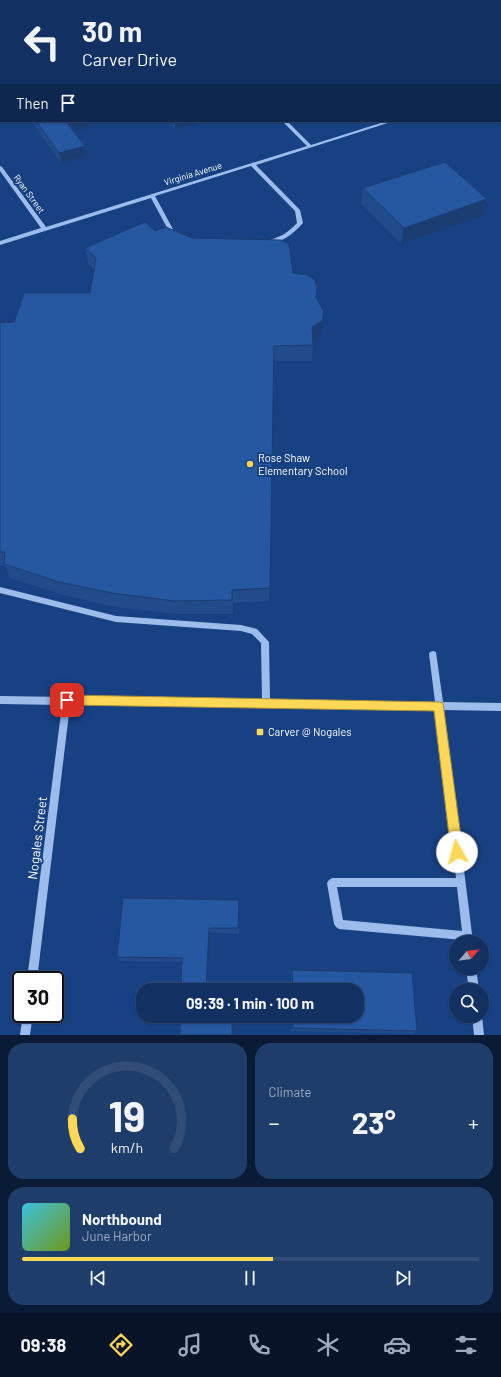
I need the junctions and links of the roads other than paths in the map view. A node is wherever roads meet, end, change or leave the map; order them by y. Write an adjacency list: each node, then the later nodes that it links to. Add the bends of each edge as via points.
1 (285, 122): 3 (street)
2 (389, 122): 3 (street, Virginia Avenue)
3 (310, 146): 4 (street, Virginia Avenue)
4 (252, 164): 6 (street, Virginia Avenue); 9 (street, via 298,211 300,223 290,234)
5 (0, 168): 7 (street, Ryan Street)
6 (152, 195): 7 (street, Virginia Avenue); 8 (street, via 173,234)
7 (44, 228): 10 (street, Virginia Avenue)
8 (184, 241)
9 (265, 242)
10 (0, 243)
11 (0, 590): 15 (street, via 116,619 254,631 265,642)
12 (433, 654): 16 (street)
13 (0, 700): 14 (street)
14 (67, 700): 15 (street); 21 (street, Nogales Street)
15 (266, 704): 16 (street)
16 (439, 706): 17 (street); 18 (street)
17 (501, 707)
18 (461, 882): 19 (street); 20 (street, via 332,882 339,924)
19 (467, 935)
20 (449, 937)
21 (33, 971)
22 (27, 1023): 24 (street)
23 (478, 1023): 25 (street)
24 (25, 1035)
25 (479, 1035)

